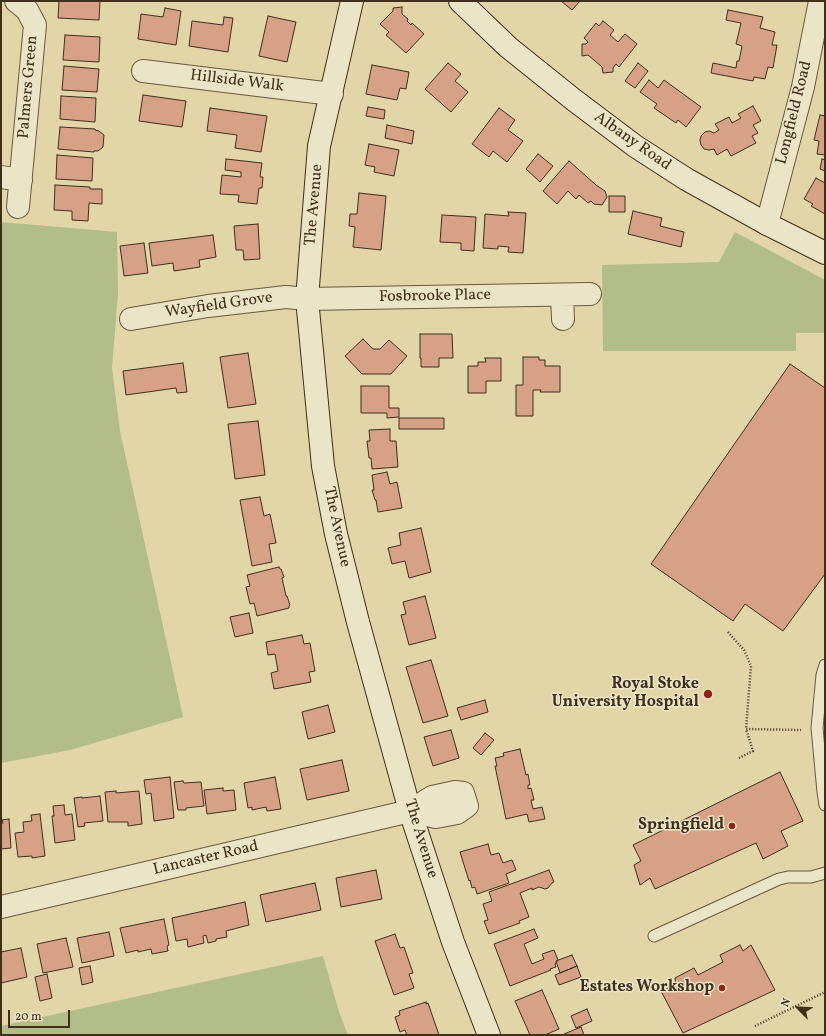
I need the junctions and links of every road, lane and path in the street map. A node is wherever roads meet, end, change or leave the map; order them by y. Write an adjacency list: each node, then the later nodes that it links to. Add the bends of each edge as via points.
1 (16, 1): 7 (street, Palmers Green, via 27,10 35,25)
2 (352, 1): 6 (street, The Avenue)
3 (460, 1): 9 (street, Albany Road, via 508,47 635,146 686,179)
4 (820, 1): 9 (street, Longfield Road, via 803,86)
5 (143, 71): 6 (street, Hillside Walk)
6 (332, 94): 13 (street, The Avenue, via 319,146)
7 (11, 179): 8 (street, Palmers Green)
8 (18, 207)
9 (767, 224): 10 (street, Albany Road)
10 (825, 254)
11 (590, 294): 12 (street, Fosbrooke Place)
12 (562, 295): 13 (street, Fosbrooke Place); 15 (street)
13 (307, 299): 14 (street, Wayfield Grove, via 286,296); 22 (street, The Avenue, via 323,466 336,534)
14 (131, 319)
15 (563, 319)
16 (728, 632): 18 (path, via 744,650 750,666)
17 (825, 665): 21 (lane, via 817,728)
18 (746, 729): 19 (path); 20 (path, via 754,751)
19 (806, 730)
20 (740, 758)
21 (825, 805)
22 (410, 812): 24 (street, Lancaster Road); 28 (street, The Avenue, via 453,942)
23 (825, 873): 25 (lane, via 779,880)
24 (1, 907)
25 (654, 936)
26 (825, 992): 27 (path)
27 (754, 1026)
28 (489, 1035)

